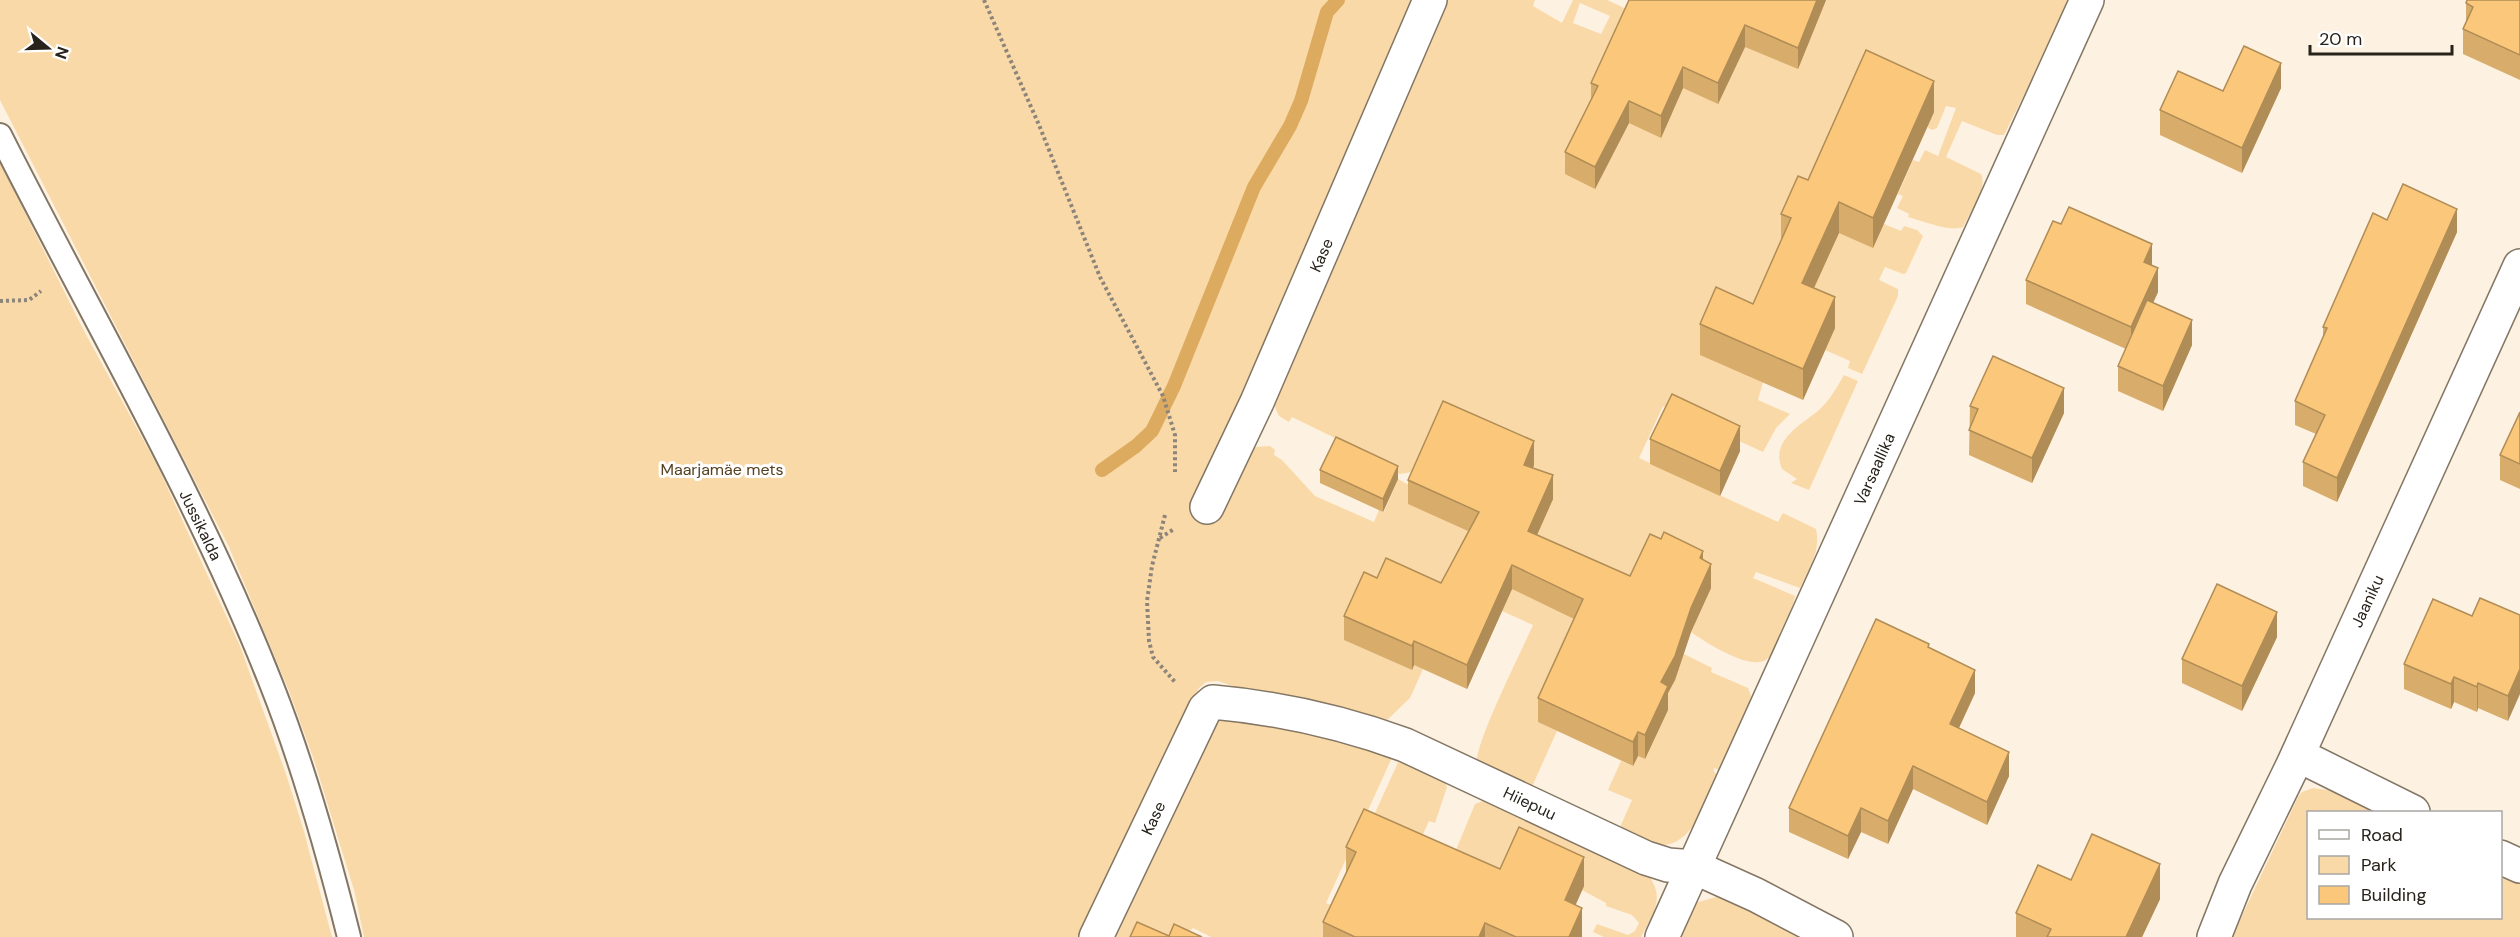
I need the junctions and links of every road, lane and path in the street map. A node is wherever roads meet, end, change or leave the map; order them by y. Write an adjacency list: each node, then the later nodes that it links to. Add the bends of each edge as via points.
1 (984, 0): 6 (path, via 1100,277 1163,396 1175,435)
2 (1430, 0): 7 (street, Kase, via 1271,369)
3 (2087, 0): 14 (street, Varsaallika)
4 (0, 135): 15 (lane, Jussikalda, via 189,497 223,570 273,687 327,854)
5 (2520, 266): 10 (street, Jaaniku)
6 (1173, 477)
7 (1207, 507)
8 (1167, 508): 9 (path, via 1147,601 1149,641 1153,657 1176,683)
9 (1213, 702): 14 (street, Hiiepuu, via 1290,712 1373,733 1646,858); 16 (street, Kase, via 1205,709)
10 (2298, 755): 11 (street); 19 (street, Jaaniku, via 2248,856)
11 (2409, 811)
12 (2502, 857): 13 (street)
13 (2520, 866)
14 (1694, 867): 17 (street, Varsaallika); 18 (street, Hiiepuu)
15 (349, 937)
16 (1096, 937)
17 (1662, 937)
18 (1836, 937)
19 (2214, 937)

